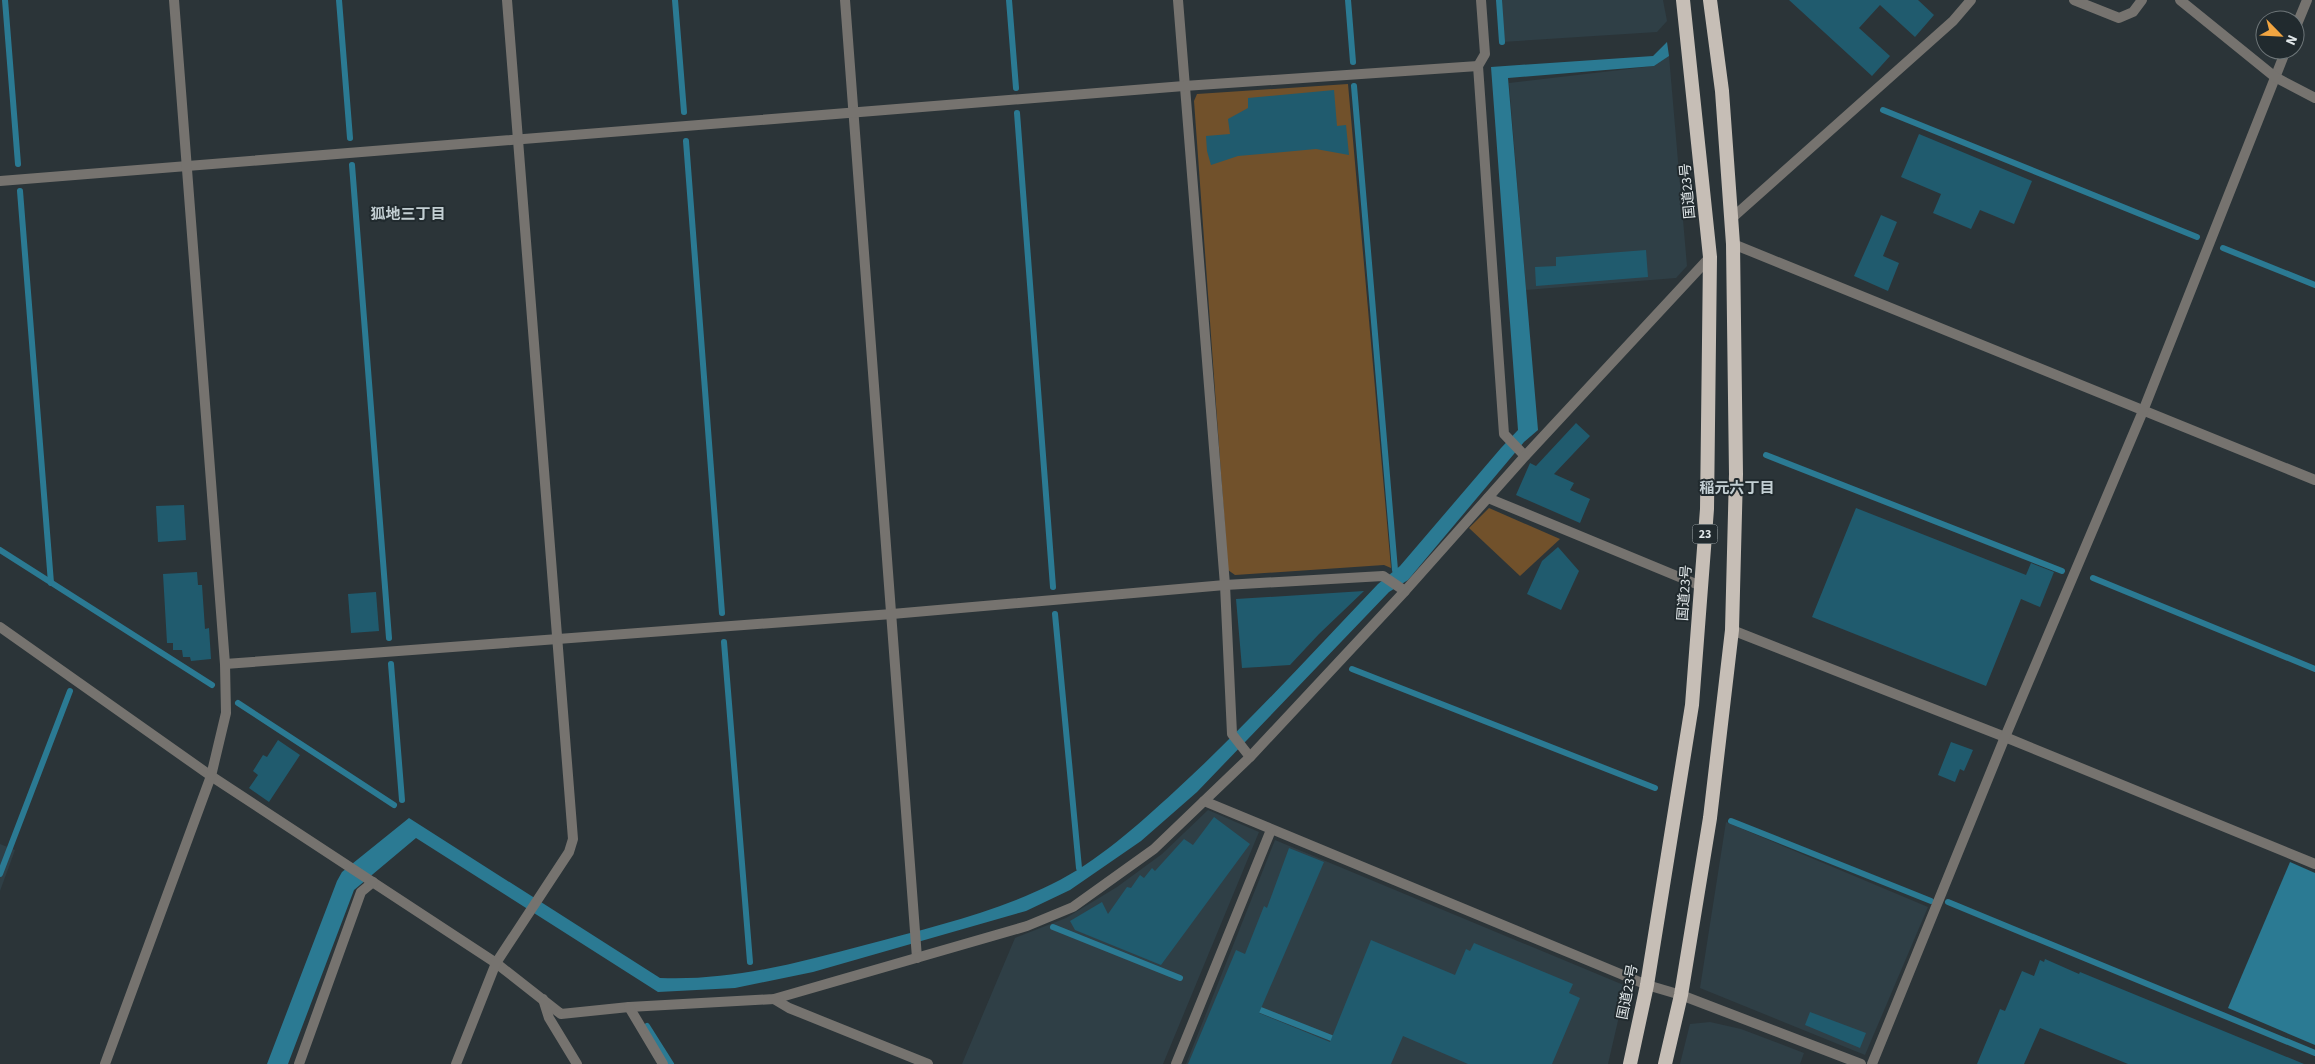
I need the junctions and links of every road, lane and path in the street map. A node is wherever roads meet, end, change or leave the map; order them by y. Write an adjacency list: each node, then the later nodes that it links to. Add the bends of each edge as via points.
1 (174, 0): 19 (street)
2 (507, 0): 18 (street)
3 (845, 0): 17 (street)
4 (1178, 0): 15 (street)
5 (1481, 0): 13 (street, via 1486,54)
6 (1683, 0): 23 (highway, 国道23号 / 23)
7 (1710, 0): 21 (highway, 23, via 1722,91)
8 (1971, 0): 21 (street, via 1954,21)
9 (2074, 0): 10 (street, via 2119,18 2133,12)
10 (2142, 0)
11 (2180, 0): 14 (street)
12 (2282, 60): 14 (street)
13 (1478, 66): 15 (street); 25 (street, via 1504,434)
14 (2275, 77): 16 (street); 24 (street)
15 (1184, 86): 17 (street); 28 (street)
16 (2315, 98)
17 (854, 112): 18 (street); 31 (street)
18 (518, 138): 19 (street); 34 (street)
19 (187, 166): 20 (street); 35 (street)
20 (0, 181)
21 (1732, 218): 22 (highway, 23)
22 (1733, 244): 24 (street); 33 (highway, 23, via 1736,474)
23 (1710, 257): 25 (street); 29 (highway, 国道23号 / 23, via 1707,509)
24 (2143, 411): 26 (street); 36 (street)
25 (1524, 456): 27 (street)
26 (2315, 480)
27 (1488, 498): 29 (street); 30 (street)
28 (1224, 585): 30 (street, via 1383,576); 31 (street); 37 (street, via 1232,734)
29 (1701, 586): 45 (highway, 国道23号 / 23, via 1692,705)
30 (1405, 591): 37 (street)
31 (892, 614): 34 (street); 43 (street)
32 (0, 627): 38 (street)
33 (1732, 630): 36 (street); 46 (highway, 23, via 1710,818)
34 (558, 640): 35 (street); 44 (street, via 574,839 569,852)
35 (225, 664): 38 (street, via 226,713)
36 (2005, 738): 41 (street); 60 (street)
37 (1250, 757): 39 (street)
38 (211, 776): 42 (street); 50 (street)
39 (1204, 801): 40 (street); 43 (street, via 1154,849 1073,907 1027,926)
40 (1271, 830): 45 (street); 56 (street)
41 (2315, 864)
42 (372, 882): 44 (street); 51 (street, via 361,892)
43 (916, 958): 48 (street)
44 (496, 962): 47 (street); 52 (street)
45 (1647, 984): 46 (street); 57 (highway, 国道23号 / 23)
46 (1681, 995): 58 (highway, 23); 59 (street)
47 (543, 999): 49 (street, via 561,1014); 53 (street, via 549,1018)
48 (774, 999): 49 (street); 55 (street)
49 (629, 1007): 54 (street)
50 (105, 1064)
51 (299, 1064)
52 (456, 1064)
53 (577, 1064)
54 (663, 1064)
55 (928, 1064)
56 (1176, 1064)
57 (1630, 1064)
58 (1665, 1064)
59 (1861, 1064)
60 (1872, 1064)

